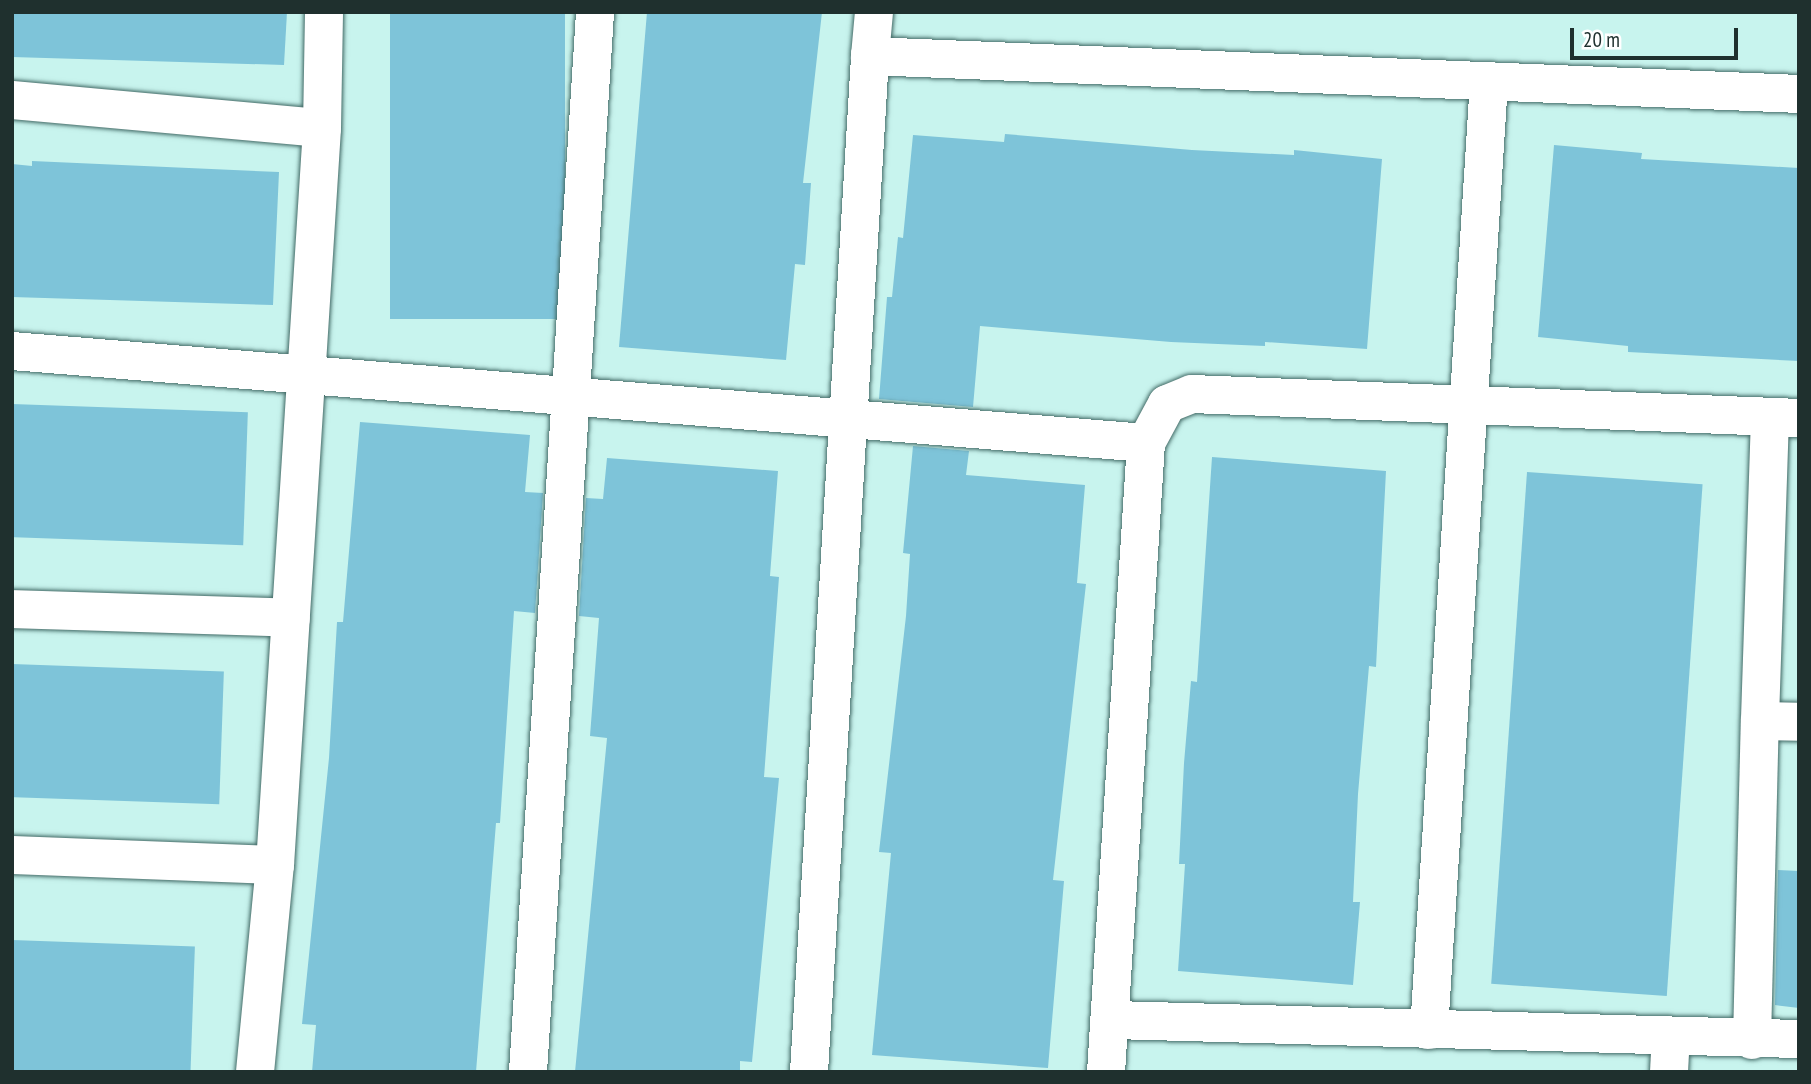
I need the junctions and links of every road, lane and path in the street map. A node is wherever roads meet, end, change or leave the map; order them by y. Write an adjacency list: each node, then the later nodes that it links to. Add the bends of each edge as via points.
1 (324, 12): 8 (street)
2 (595, 12): 11 (street)
3 (874, 12): 4 (street)
4 (870, 56): 5 (street); 14 (street)
5 (1489, 81): 6 (street); 12 (street)
6 (1799, 93)
7 (12, 100): 8 (street)
8 (322, 128): 10 (street)
9 (12, 351): 10 (street)
10 (305, 373): 11 (street); 17 (street)
11 (568, 398): 14 (street); 28 (street)
12 (1470, 405): 13 (street); 15 (street, via 1192,394 1167,404); 23 (street)
13 (1784, 418): 18 (street)
14 (849, 421): 15 (street); 29 (street)
15 (1146, 443): 22 (street)
16 (12, 608): 17 (street)
17 (291, 618): 21 (street)
18 (1760, 721): 19 (street); 25 (street)
19 (1799, 722)
20 (12, 855): 21 (street)
21 (275, 864): 27 (street)
22 (1112, 1020): 23 (street); 30 (street)
23 (1429, 1030): 26 (street)
24 (1799, 1039): 25 (street)
25 (1752, 1040): 26 (street)
26 (1670, 1054)
27 (255, 1072)
28 (528, 1072)
29 (809, 1072)
30 (1106, 1072)

